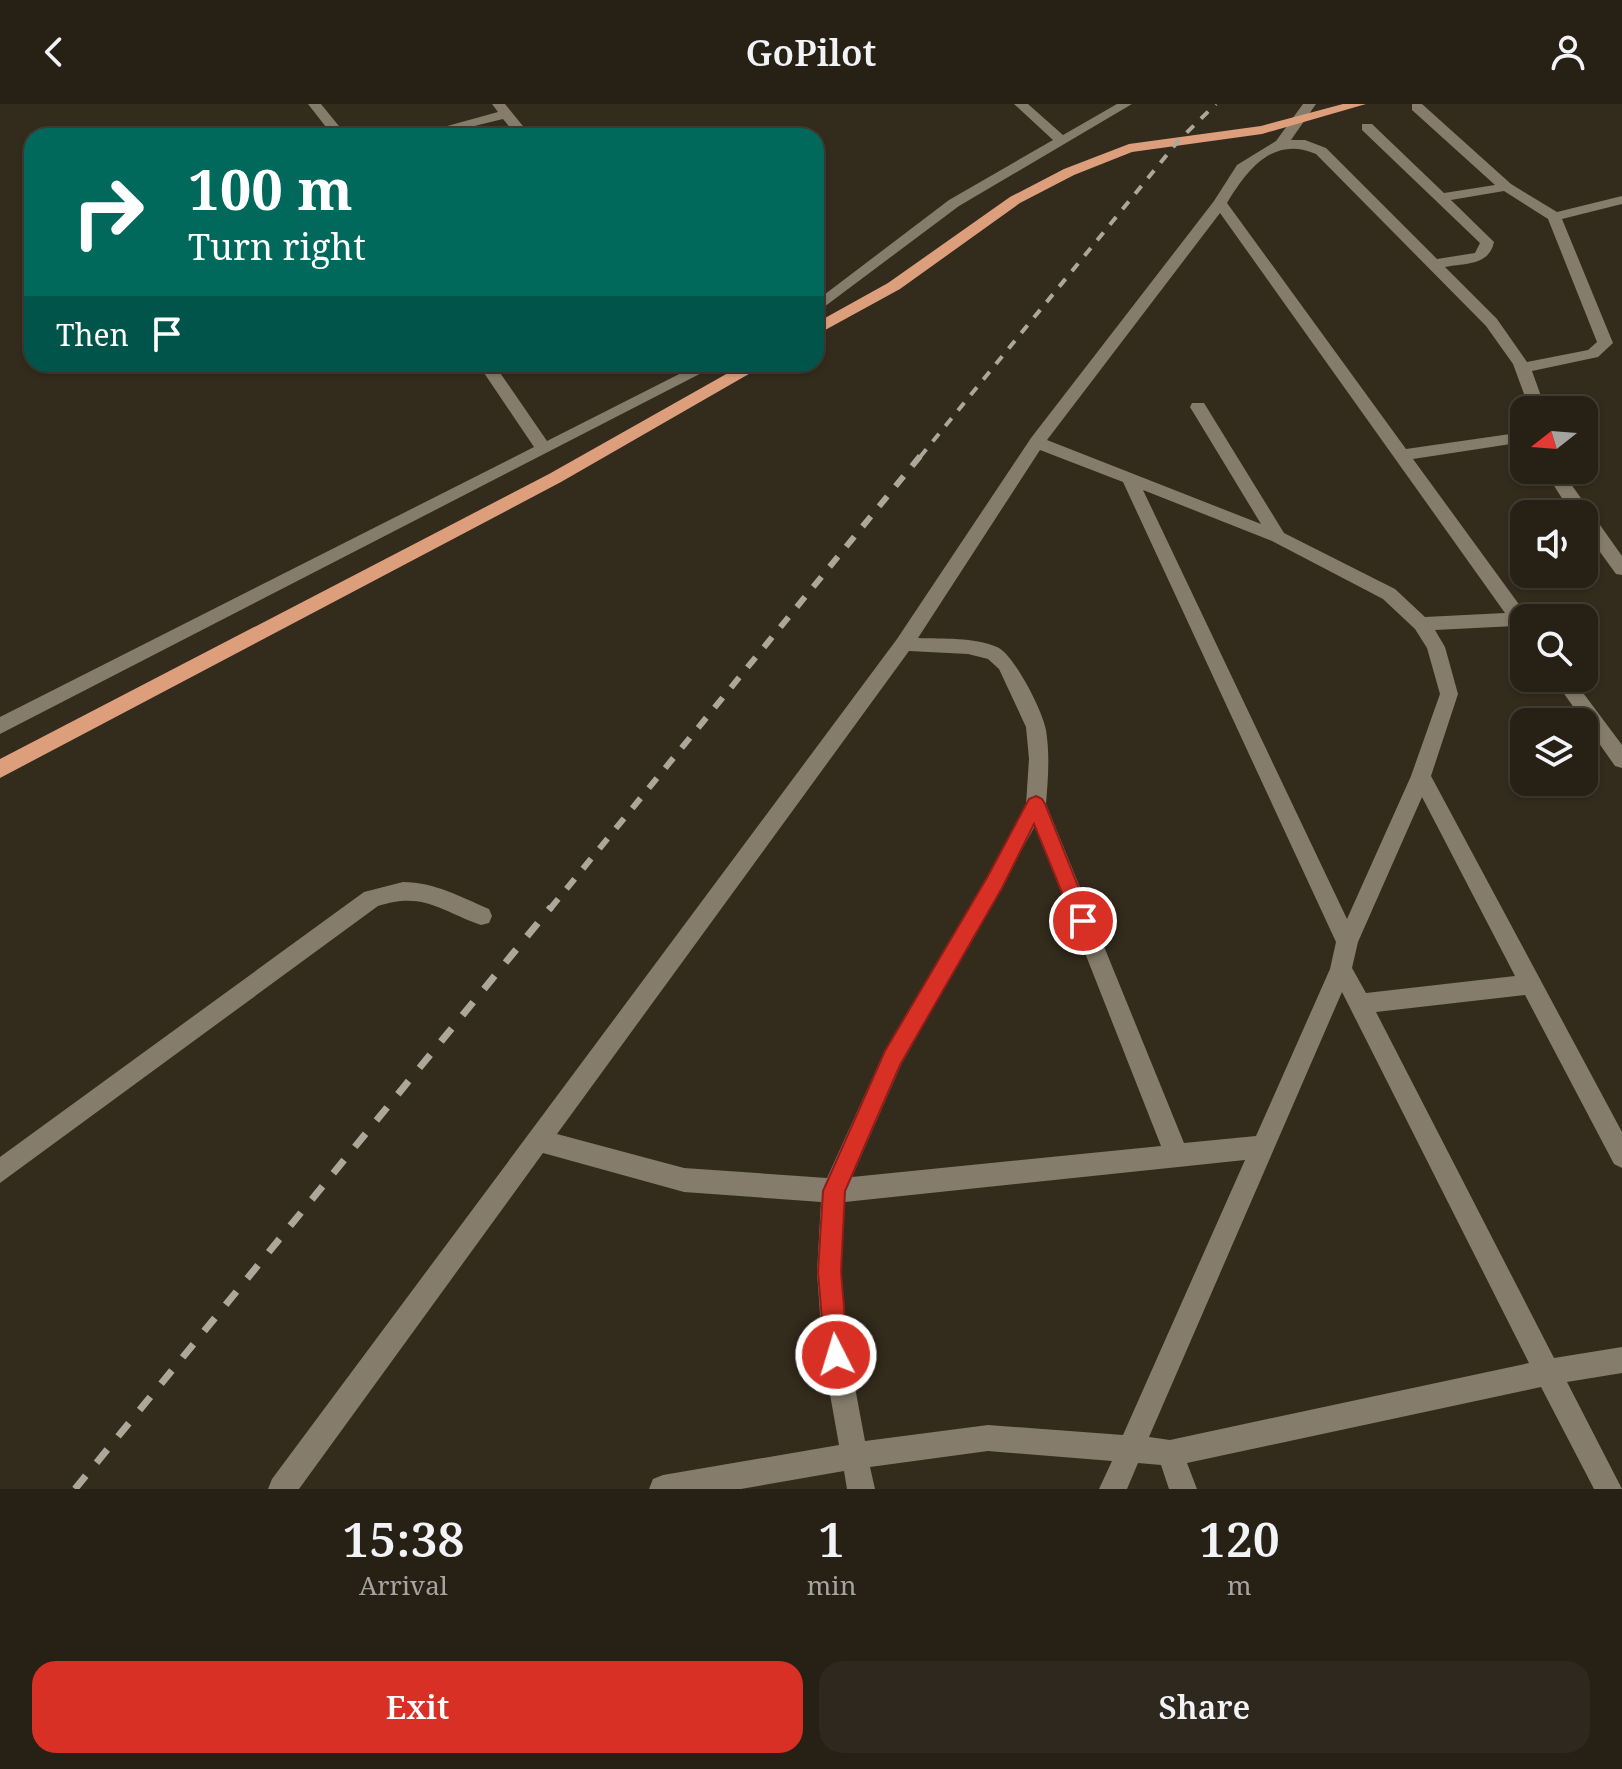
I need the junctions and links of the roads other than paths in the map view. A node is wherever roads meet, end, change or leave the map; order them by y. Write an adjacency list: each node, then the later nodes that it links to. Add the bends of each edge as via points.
1 (314, 104): 9 (street)
2 (1020, 104): 12 (street)
3 (1126, 104): 12 (street)
4 (1310, 104): 13 (street)
5 (1359, 104): 21 (highway, via 1262,130 1129,148 1069,172 1015,200 894,286)
6 (1417, 107): 14 (street)
7 (502, 109): 10 (street); 11 (street)
8 (1367, 127): 15 (street)
9 (334, 128)
10 (443, 128)
11 (517, 128)
12 (1061, 140): 20 (street, via 954,203)
13 (1281, 144): 17 (street, via 1242,168); 19 (street, via 1305,144 1321,151)
14 (1506, 187): 15 (street); 18 (street)
15 (1444, 197): 19 (street, via 1488,246 1479,257)
16 (1622, 200): 18 (street)
17 (1220, 203): 29 (street); 31 (street)
18 (1554, 217): 22 (street, via 1605,343 1593,354)
19 (1434, 264): 22 (street, via 1493,325)
20 (824, 302)
21 (824, 325)
22 (1523, 368): 26 (street)
23 (491, 372): 30 (street)
24 (694, 372): 30 (street)
25 (743, 372): 43 (highway, via 555,478)
26 (1536, 396)
27 (1198, 407): 34 (street)
28 (1510, 439): 31 (street)
29 (1037, 442): 32 (street); 39 (street)
30 (544, 449): 41 (street)
31 (1401, 455): 36 (street)
32 (1130, 480): 34 (street); 47 (street)
33 (1598, 536): 35 (street)
34 (1278, 537): 38 (street, via 1389,594)
35 (1622, 569)
36 (1510, 605)
37 (1510, 622): 38 (street)
38 (1421, 624): 44 (street, via 1436,647 1449,694)
39 (904, 644): 45 (street, via 981,648 1006,664 1036,727); 51 (street)
40 (1572, 692): 42 (street)
41 (0, 726)
42 (1622, 760)
43 (0, 769)
44 (1421, 776): 47 (street); 49 (street)
45 (1036, 804): 53 (street); 56 (street, via 893,1058)
46 (481, 916): 55 (street, via 419,888 371,899)
47 (1347, 942): 48 (street)
48 (1341, 969): 50 (street); 52 (street)
49 (1532, 984): 50 (street); 54 (street)
50 (1360, 1004): 58 (street)
51 (538, 1140): 56 (street, via 684,1180); 62 (street)
52 (1262, 1147): 53 (street); 59 (street)
53 (1177, 1156): 56 (street)
54 (1622, 1156)
55 (0, 1171)
56 (834, 1191): 61 (street, via 829,1272)
57 (1622, 1360): 58 (street)
58 (1545, 1373): 60 (street); 67 (street)
59 (1130, 1449): 60 (street); 61 (street, via 988,1438); 65 (street)
60 (1170, 1453): 66 (street)
61 (853, 1456): 63 (street); 64 (street)
62 (282, 1489)
63 (663, 1489)
64 (861, 1489)
65 (1113, 1489)
66 (1183, 1489)
67 (1609, 1489)

